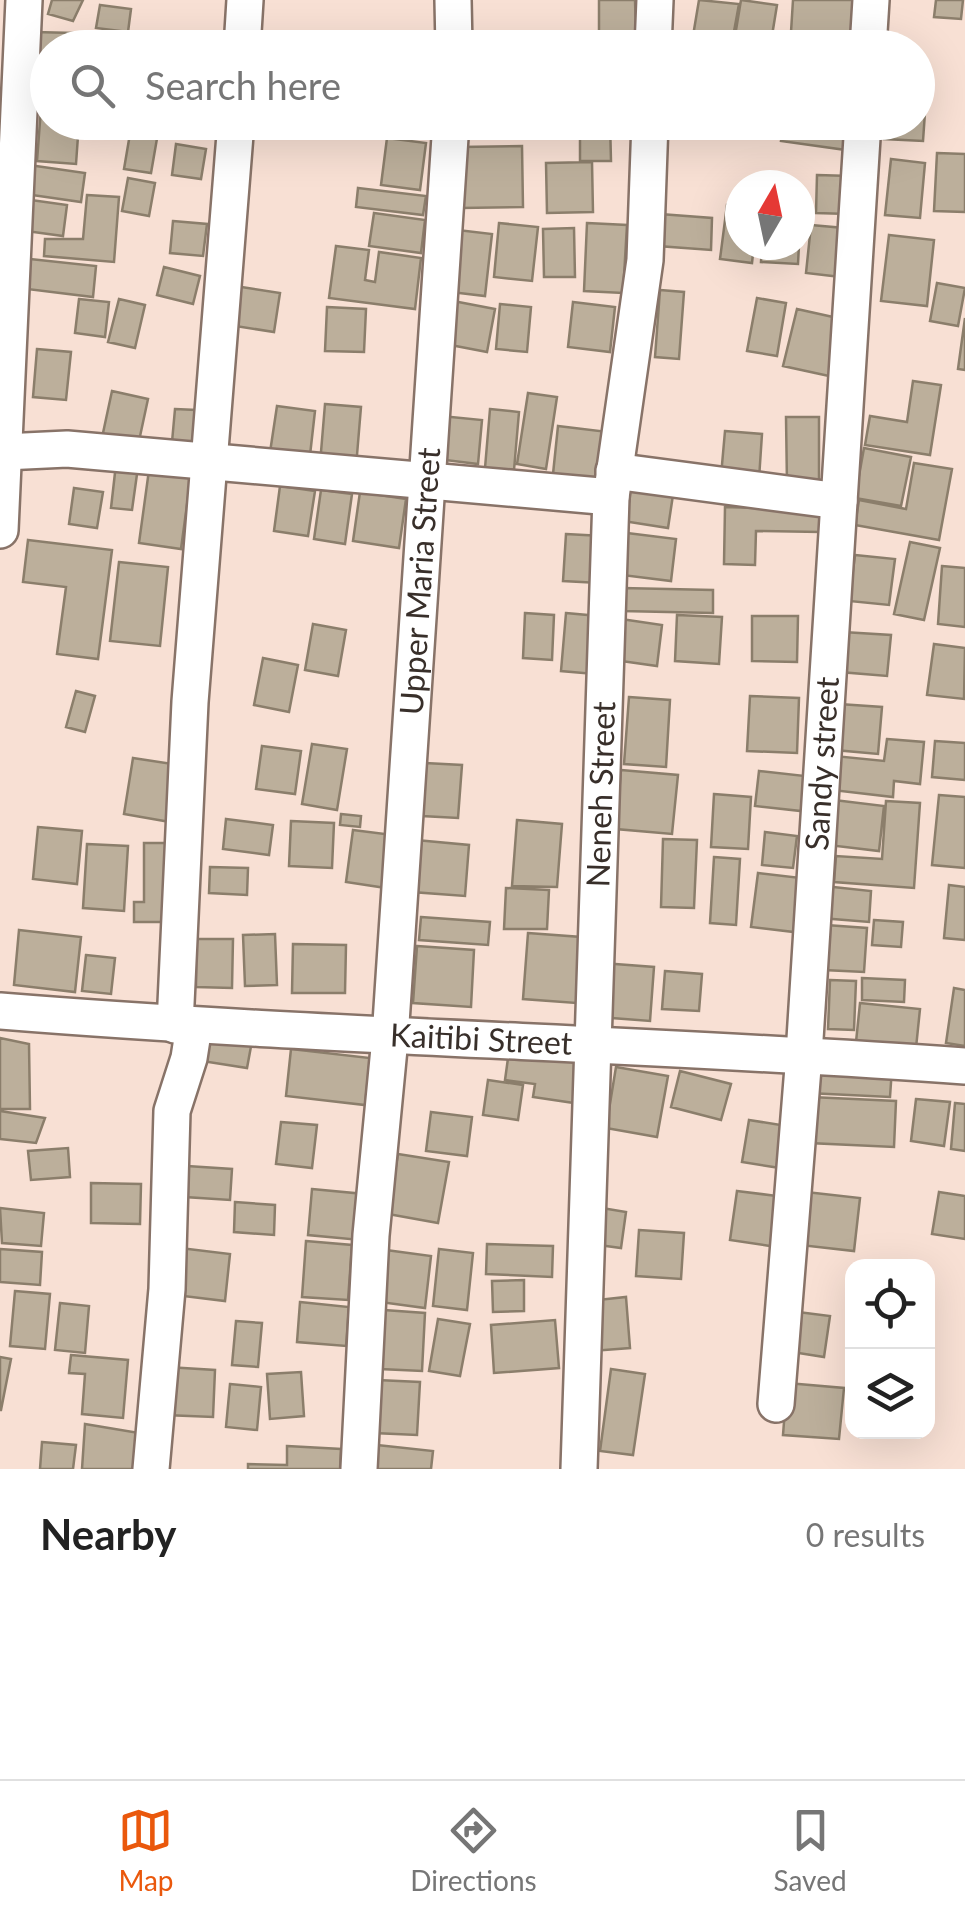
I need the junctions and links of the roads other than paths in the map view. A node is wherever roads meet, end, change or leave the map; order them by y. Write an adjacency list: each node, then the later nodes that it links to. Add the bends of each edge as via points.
1 (24, 0): 14 (street)
2 (245, 0): 6 (street)
3 (453, 0): 7 (street)
4 (655, 0): 8 (street)
5 (871, 0): 9 (street)
6 (243, 30)
7 (454, 30)
8 (654, 30)
9 (869, 30)
10 (235, 140): 15 (street)
11 (450, 140): 16 (street, Upper Maria Street)
12 (649, 140): 17 (street, Neneh Street, via 644,260)
13 (862, 140): 18 (street, Sandy street)
14 (4, 452): 15 (street, via 67,449); 19 (street)
15 (213, 461): 16 (street); 21 (street, via 190,702)
16 (427, 481): 17 (street); 22 (street, Upper Maria Street)
17 (612, 484): 18 (street); 23 (street, Neneh Street)
18 (839, 501): 24 (street, Sandy street)
19 (0, 530)
20 (0, 1011): 21 (street, Kaitibi Street)
21 (185, 1026): 22 (street, Kaitibi Street); 27 (street, via 190,1058 172,1111 167,1289)
22 (390, 1038): 23 (street, Kaitibi Street); 28 (street, Upper Maria Street)
23 (591, 1045): 24 (street, Kaitibi Street); 29 (street, Neneh Street)
24 (804, 1055): 25 (street, Kaitibi Street); 26 (street, Sandy street)
25 (965, 1066)
26 (776, 1404)
27 (151, 1469)
28 (359, 1469)
29 (579, 1469)

